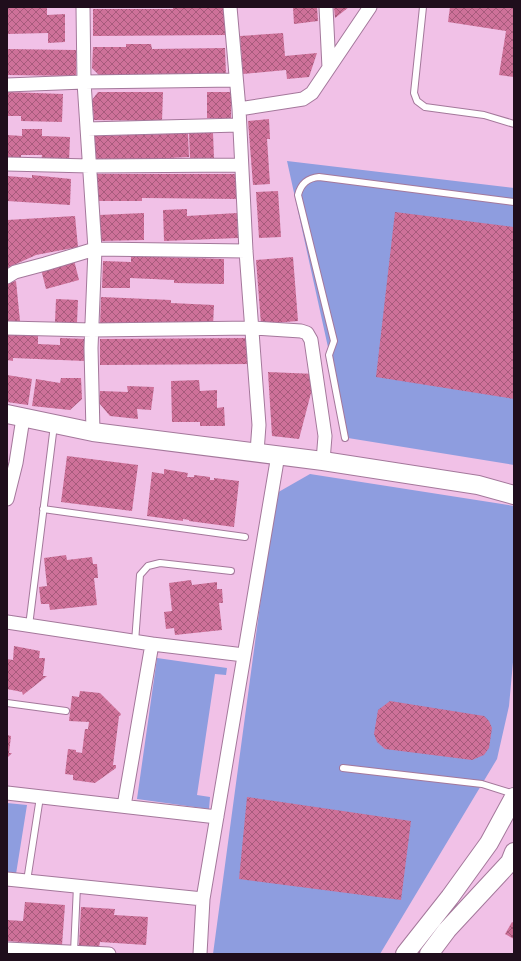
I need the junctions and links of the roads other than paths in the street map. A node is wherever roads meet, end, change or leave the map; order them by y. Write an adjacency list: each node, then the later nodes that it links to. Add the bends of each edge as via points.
1 (83, 7): 8 (street)
2 (230, 7): 7 (street)
3 (326, 7): 6 (street)
4 (370, 7): 6 (street)
5 (423, 7): 11 (lane, via 414,93 417,101 425,107 484,115)
6 (329, 68): 10 (street, via 312,93 303,99)
7 (236, 80): 8 (street); 10 (street)
8 (84, 82): 9 (street); 13 (street)
9 (7, 85)
10 (239, 109): 12 (street)
11 (514, 124)
12 (239, 125): 13 (street); 15 (street)
13 (87, 129): 16 (street)
14 (7, 164): 16 (street)
15 (241, 165): 16 (street); 19 (street)
16 (90, 166): 18 (street)
17 (514, 202): 27 (lane, via 319,177 309,179 301,185 298,195 334,341 329,355)
18 (95, 249): 19 (street); 20 (street, via 15,272); 23 (street)
19 (246, 251): 22 (street)
20 (7, 278)
21 (7, 328): 23 (street)
22 (252, 328): 23 (street); 28 (street, via 259,425); 30 (street, via 301,330 310,336 325,436)
23 (92, 330): 26 (street)
24 (15, 416): 25 (street); 34 (street, via 16,463)
25 (54, 424): 26 (street); 35 (lane)
26 (93, 432): 28 (street)
27 (345, 438)
28 (257, 452): 29 (street)
29 (278, 455): 30 (street); 42 (street)
30 (323, 461): 32 (street)
31 (514, 482): 32 (street)
32 (478, 485): 33 (street)
33 (514, 495)
34 (7, 499)
35 (43, 509): 36 (lane); 39 (lane)
36 (245, 538)
37 (230, 571): 40 (lane, via 160,563 148,566 140,575)
38 (7, 622): 39 (street)
39 (29, 626): 40 (street)
40 (136, 642): 41 (street)
41 (152, 644): 42 (street); 50 (street)
42 (244, 655): 51 (street)
43 (7, 703): 44 (lane)
44 (66, 711)
45 (343, 768): 47 (lane, via 482,784)
46 (7, 793): 48 (street)
47 (514, 794)
48 (40, 797): 50 (street); 54 (lane)
49 (514, 797): 61 (street, via 489,843)
50 (124, 806): 51 (street)
51 (217, 817): 56 (street)
52 (514, 852): 62 (street, via 510,862 447,930)
53 (7, 879): 54 (street)
54 (27, 881): 55 (street)
55 (77, 886): 56 (street); 58 (lane)
56 (203, 898): 60 (street)
57 (14, 951): 58 (street)
58 (74, 952): 59 (street)
59 (108, 954)
60 (200, 954)
61 (405, 954)
62 (429, 954)

